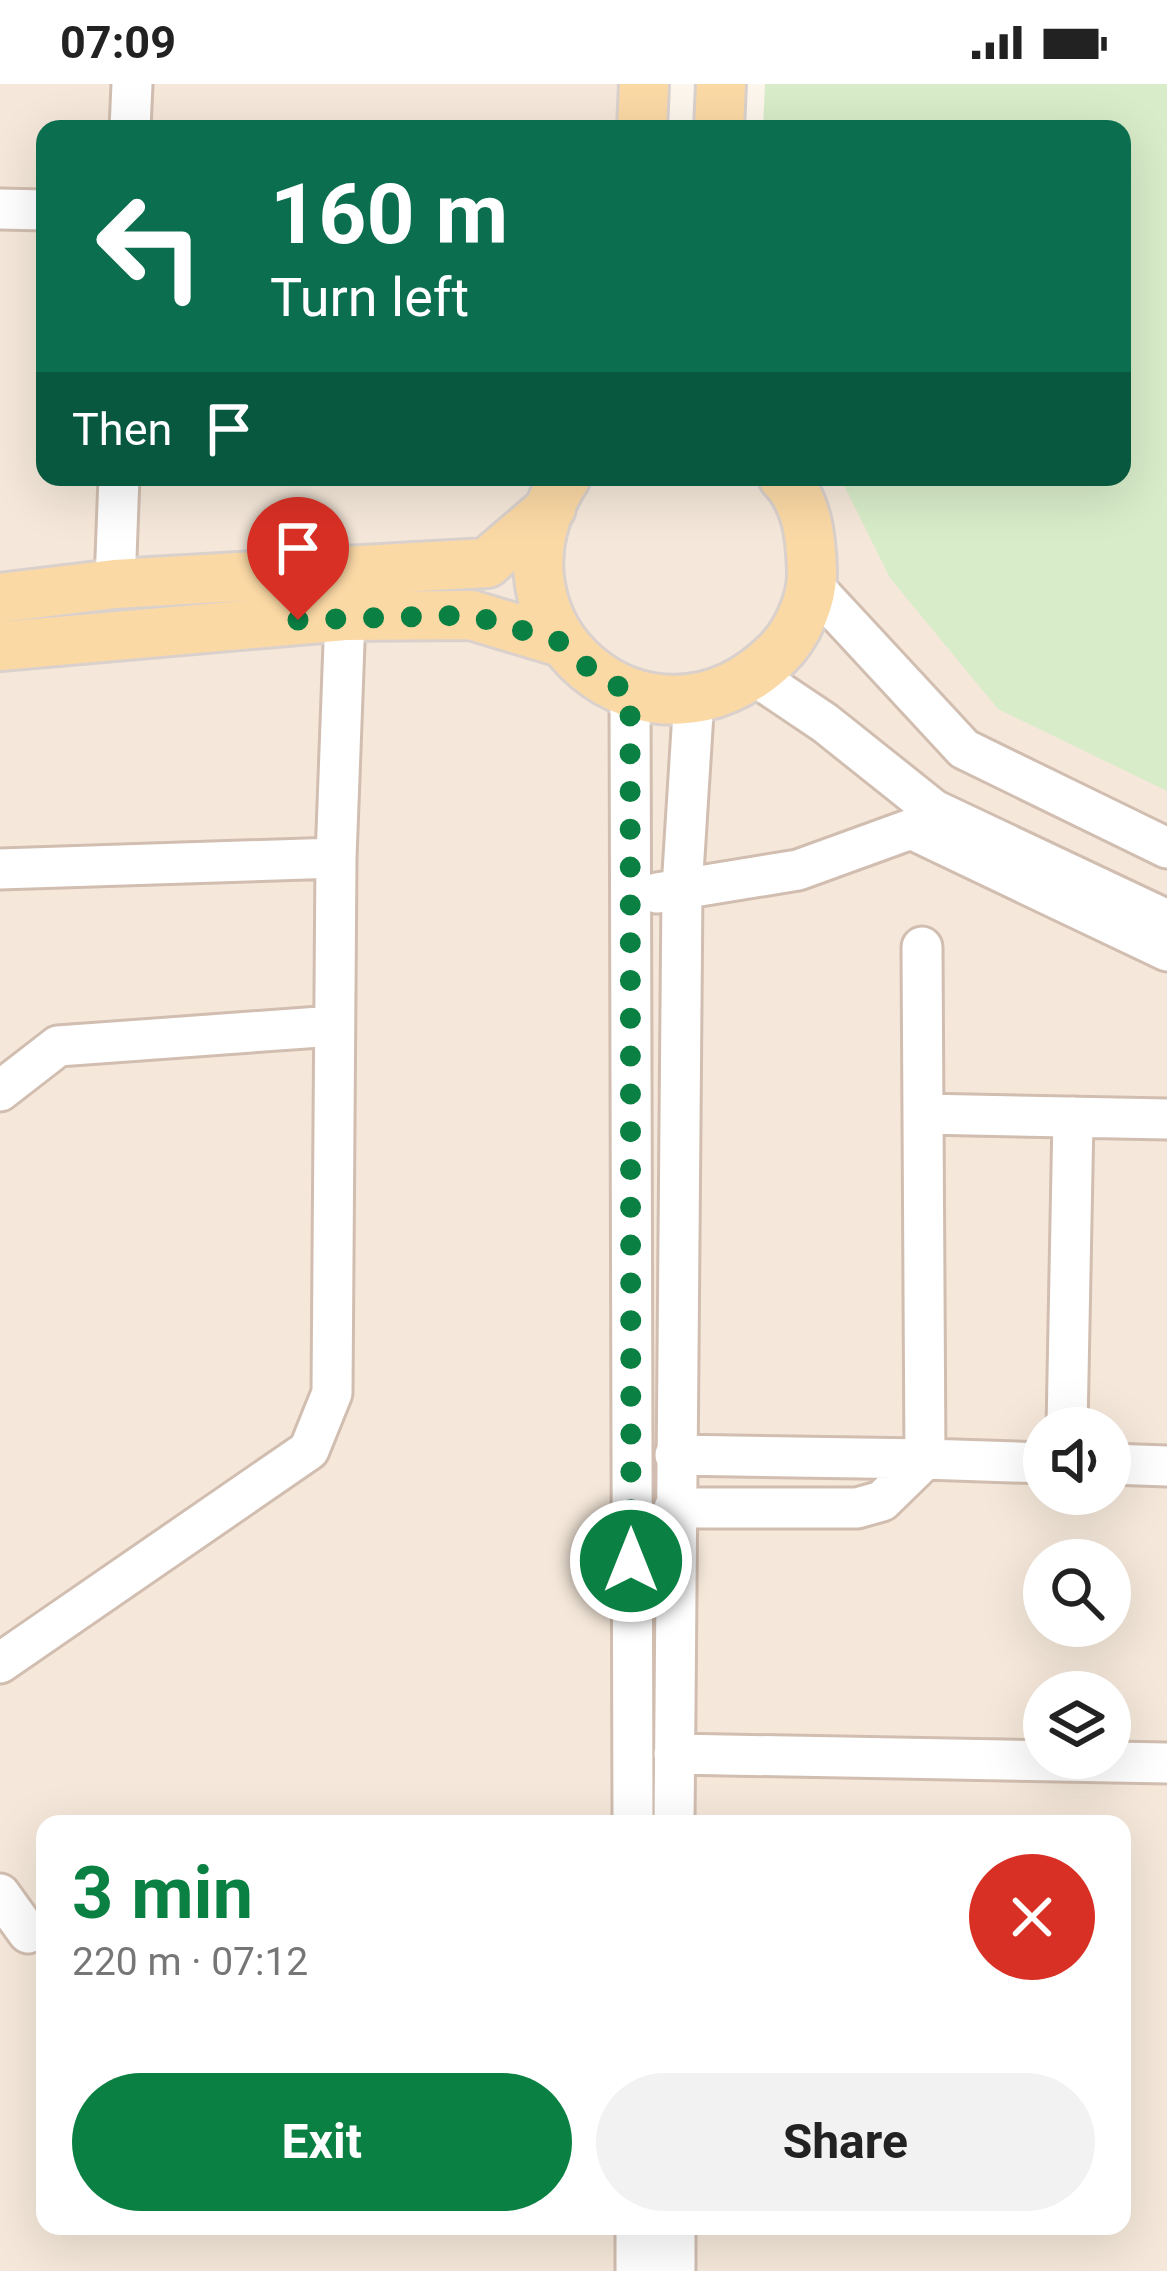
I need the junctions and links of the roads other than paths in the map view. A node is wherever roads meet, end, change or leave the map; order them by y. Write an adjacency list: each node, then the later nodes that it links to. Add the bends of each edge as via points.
1 (132, 84): 4 (street)
2 (644, 84): 5 (main road)
3 (721, 84): 6 (main road)
4 (130, 120)
5 (642, 120)
6 (719, 120)
7 (0, 209): 8 (street)
8 (36, 210)
9 (119, 486): 12 (street)
10 (788, 486): 13 (main road, via 811,531)
11 (558, 492): 12 (main road, via 487,562); 16 (main road, via 538,538 541,600)
12 (116, 584): 14 (main road)
13 (813, 586): 18 (main road, via 790,642); 21 (street, via 964,749)
14 (0, 598)
15 (345, 616): 16 (main road, via 471,615); 17 (main road); 22 (street)
16 (561, 642): 19 (main road, via 600,679)
17 (0, 646)
18 (755, 676): 20 (main road); 26 (street, via 934,810)
19 (630, 691): 20 (main road); 25 (street)
20 (694, 698): 24 (street)
21 (1167, 848)
22 (336, 859): 23 (street); 29 (street)
23 (0, 869)
24 (682, 889): 25 (street); 28 (street, via 798,870 910,829); 35 (street)
25 (630, 897): 34 (street)
26 (1167, 920)
27 (922, 947): 31 (street)
28 (1167, 951)
29 (334, 1026): 30 (street, via 58,1046); 43 (street, via 332,1393 309,1450)
30 (0, 1090)
31 (923, 1114): 32 (street); 38 (street)
32 (1073, 1117): 33 (street); 36 (street)
33 (1167, 1119)
34 (631, 1286): 35 (street); 46 (street)
35 (676, 1286): 37 (street)
36 (1067, 1407)
37 (675, 1454): 38 (street); 42 (street)
38 (925, 1459): 39 (street); 42 (street, via 882,1501 856,1508)
39 (1023, 1461)
40 (1131, 1465): 41 (street)
41 (1167, 1466)
42 (674, 1508): 44 (street)
43 (0, 1663)
44 (674, 1754): 45 (street); 47 (street)
45 (1167, 1763)
46 (633, 1815)
47 (674, 1815)
48 (0, 1894): 49 (street)
49 (28, 1933)
50 (636, 2235): 52 (street)
51 (675, 2235): 53 (street)
52 (636, 2271)
53 (675, 2271)

